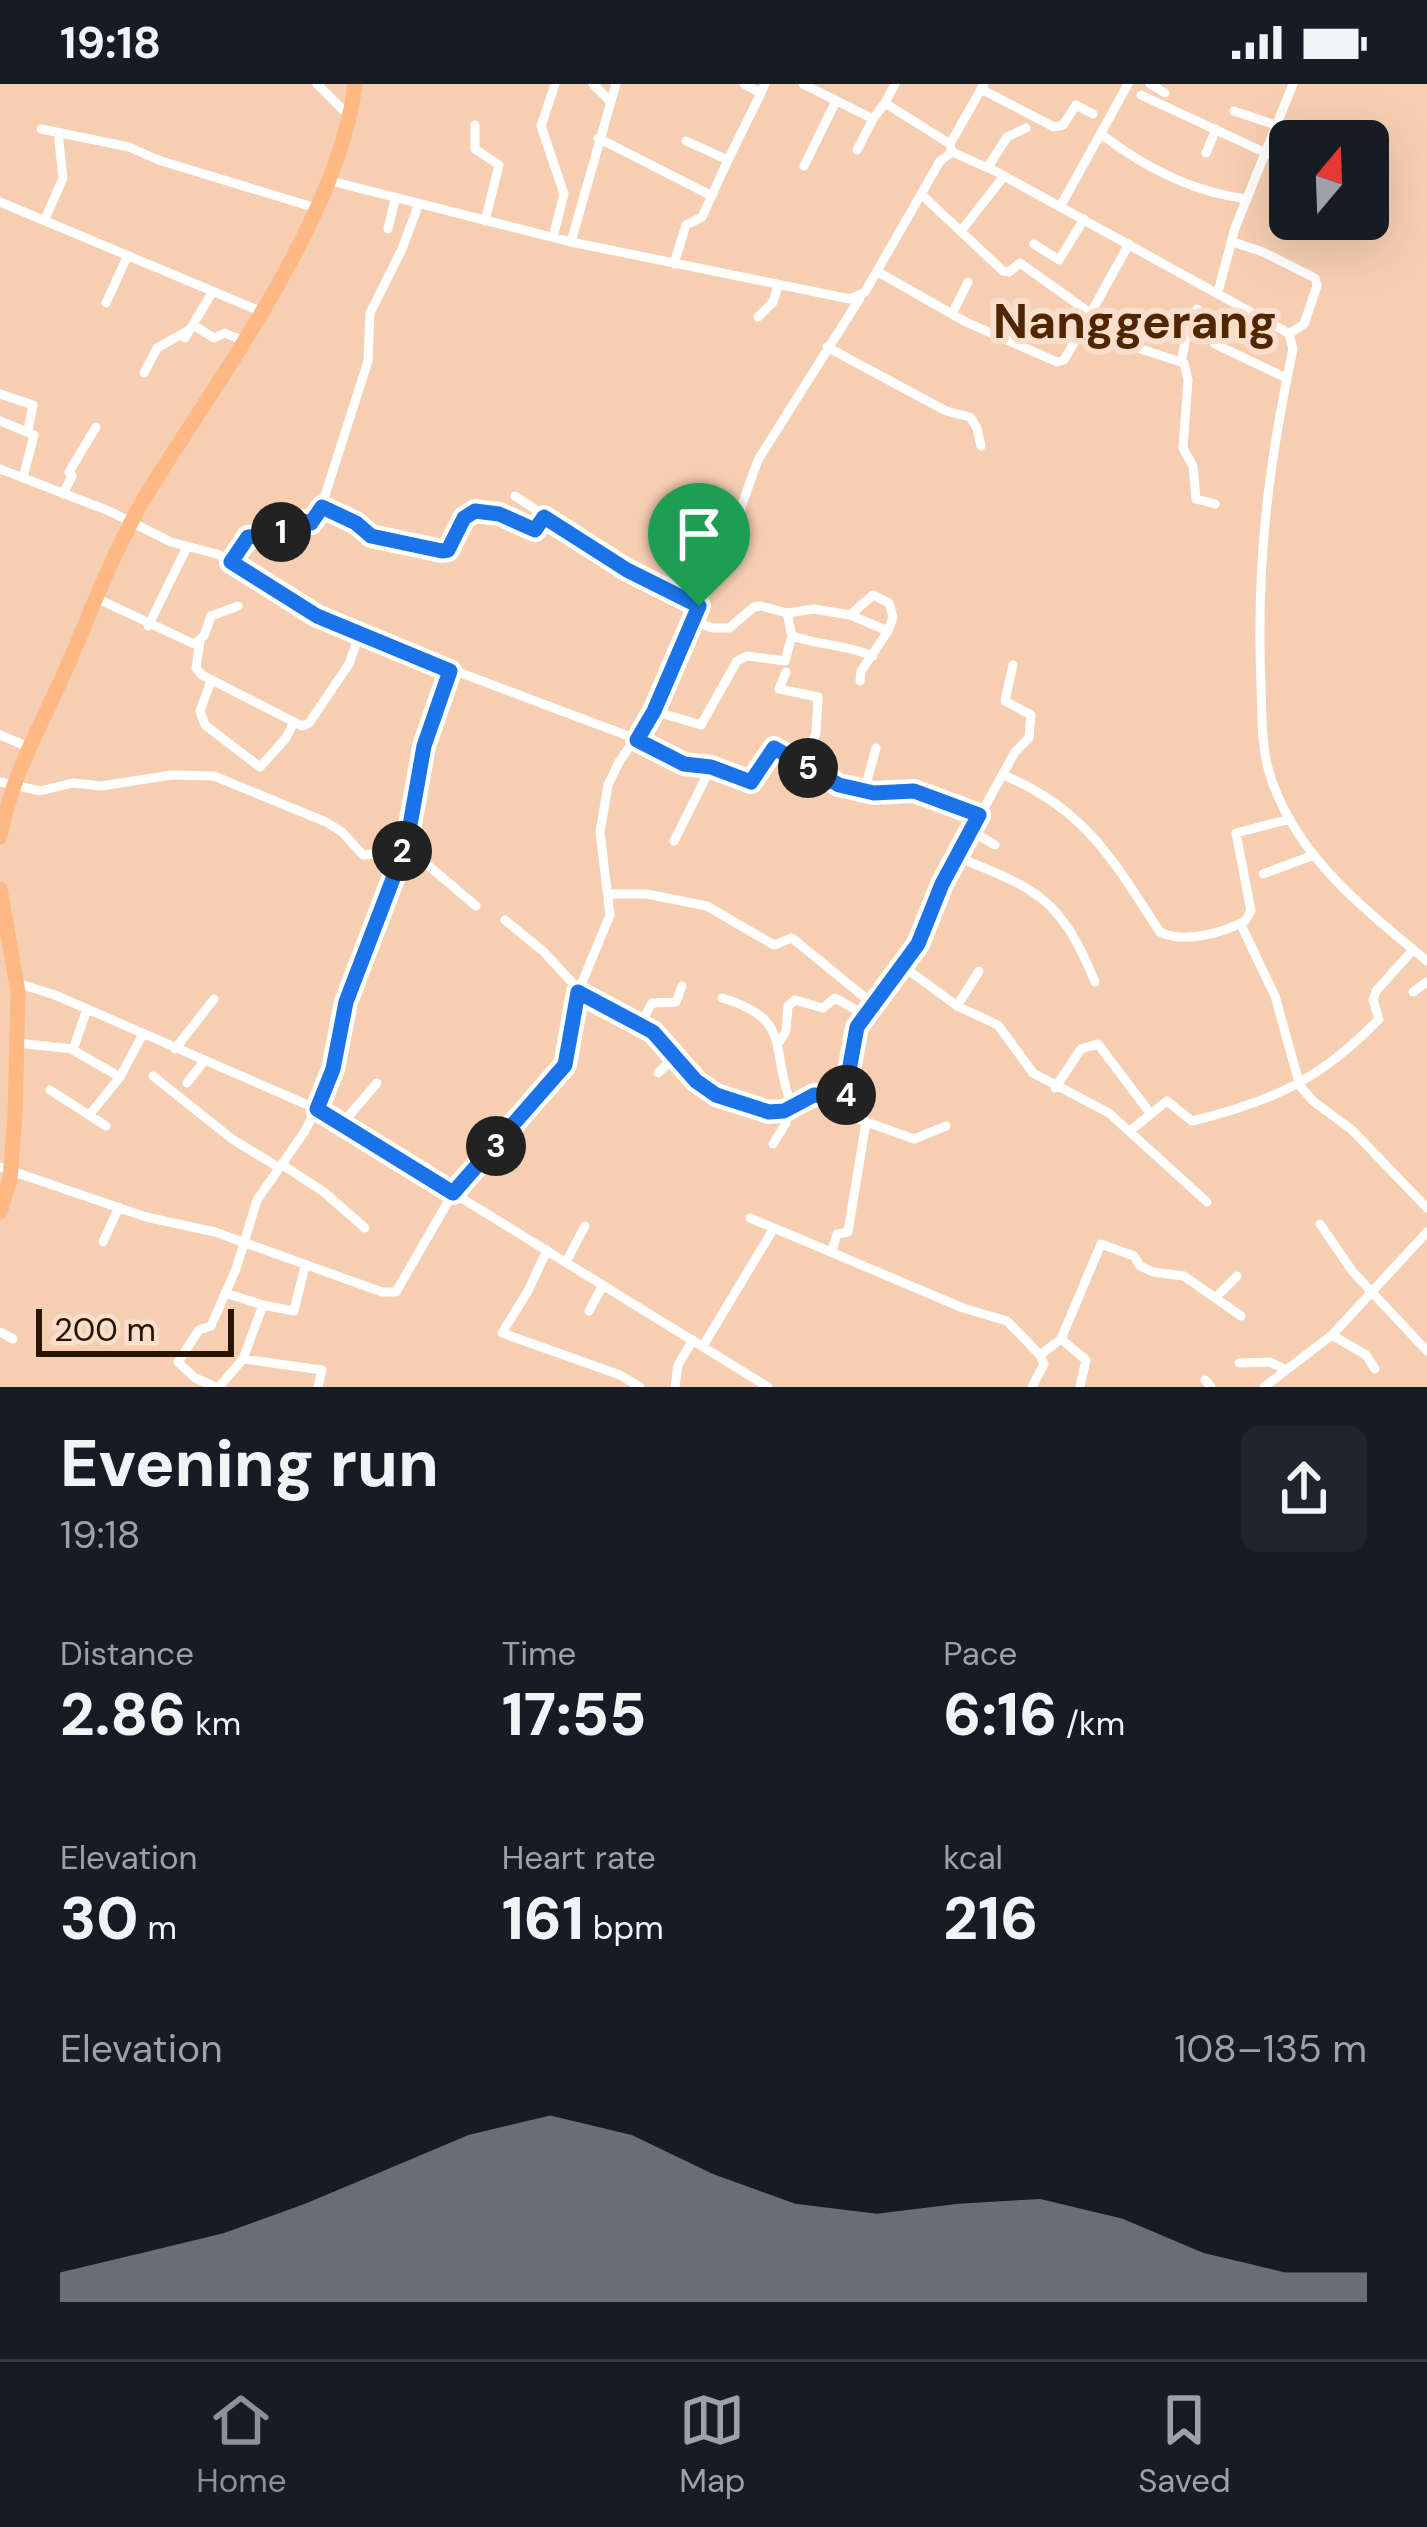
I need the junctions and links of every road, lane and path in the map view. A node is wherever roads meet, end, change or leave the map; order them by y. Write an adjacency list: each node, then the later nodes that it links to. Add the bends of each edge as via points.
1 (317, 84): 21 (street)
2 (355, 84): 21 (highway)
3 (555, 84): 55 (street, via 541,126 564,194)
4 (592, 84): 16 (street)
5 (616, 84): 16 (street)
6 (745, 84): 13 (street)
7 (803, 84): 17 (street)
8 (895, 84): 18 (street)
9 (1128, 84): 30 (street)
10 (1150, 84): 14 (street)
11 (1293, 84): 23 (street)
12 (983, 86): 20 (street, via 1054,127 1076,105); 33 (street)
13 (763, 88): 37 (street)
14 (1165, 93)
15 (1141, 95): 28 (street)
16 (610, 100): 31 (street)
17 (836, 101): 22 (street); 38 (street)
18 (885, 103): 22 (street); 33 (street)
19 (1234, 111): 24 (street)
20 (1094, 114)
21 (350, 117): 41 (highway)
22 (873, 119): 34 (street)
23 (1282, 120)
24 (1269, 124)
25 (475, 125): 52 (street, via 475,149 500,170)
26 (1026, 128): 39 (street, via 1007,137)
27 (41, 129): 29 (street)
28 (1216, 129): 35 (street); 36 (street)
29 (58, 134): 49 (street, via 129,147); 50 (street, via 63,178)
30 (1101, 134): 44 (street, via 1151,170); 48 (street)
31 (598, 138): 43 (street); 56 (street)
32 (686, 141): 37 (street)
33 (951, 148): 39 (street); 42 (street)
34 (857, 150)
35 (1206, 153)
36 (1268, 154): 44 (street)
37 (728, 160): 43 (street)
38 (804, 166)
39 (988, 167): 40 (street)
40 (1004, 176): 48 (street); 54 (street)
41 (327, 180): 45 (street); 49 (highway)
42 (922, 195): 54 (street); 62 (street)
43 (712, 196): 61 (street, via 702,217 686,225)
44 (1247, 199): 57 (street)
45 (395, 200): 47 (street); 53 (street)
46 (0, 202): 50 (street)
47 (418, 206): 52 (street); 93 (street, via 370,313 368,361)
48 (1060, 206): 51 (street)
49 (316, 208): 70 (highway)
50 (45, 219): 60 (street)
51 (1084, 219): 58 (street, via 1059,260); 59 (street)
52 (485, 221): 55 (street)
53 (388, 229)
54 (961, 231): 71 (street, via 1003,271 1020,263)
55 (553, 237): 56 (street)
56 (571, 242): 61 (street)
57 (1234, 242): 66 (street); 75 (street, via 1315,278 1303,327)
58 (1034, 244)
59 (1130, 244): 66 (street); 71 (street)
60 (128, 257): 65 (street); 68 (street)
61 (674, 264): 64 (street)
62 (878, 272): 67 (street); 72 (street)
63 (968, 282): 72 (street)
64 (778, 286): 67 (street); 73 (street)
65 (213, 291): 70 (street); 74 (street)
66 (1218, 292): 75 (street)
67 (860, 297): 79 (street)
68 (106, 303)
69 (1197, 309): 80 (street)
70 (260, 311): 77 (highway)
71 (1090, 313): 76 (street)
72 (952, 314): 76 (street, via 1058,362)
73 (758, 317)
74 (189, 331): 77 (street); 81 (street, via 157,348)
75 (1289, 334): 82 (street)
76 (1078, 336): 80 (street)
77 (243, 341): 95 (highway)
78 (1215, 344): 82 (street)
79 (827, 347): 87 (street, via 970,417); 100 (street, via 758,460)
80 (1181, 362): 92 (street, via 1188,380 1183,450 1196,499)
81 (144, 373)
82 (1286, 378): 127 (street, via 1258,598 1265,745)
83 (0, 394): 86 (street, via 32,404)
84 (0, 421): 86 (street)
85 (96, 427): 90 (street)
86 (28, 430): 89 (street, via 35,439)
87 (981, 446)
88 (0, 469): 89 (street)
89 (23, 478): 90 (street)
90 (63, 494): 95 (street)
91 (515, 496): 94 (street)
92 (1215, 504)
93 (322, 507): 94 (street, via 371,536 442,551 475,511 535,530); 97 (street, via 311,523 248,537)
94 (544, 517): 100 (street)
95 (130, 521): 96 (street); 98 (highway)
96 (187, 548): 97 (street); 104 (street)
97 (231, 562): 106 (street)
98 (94, 597): 104 (street); 119 (highway)
99 (238, 606): 108 (street, via 211,616)
100 (699, 606): 103 (street)
101 (788, 613): 102 (street); 103 (street, via 754,608 729,628); 107 (street)
102 (850, 614): 105 (street); 105 (street, via 878,596 892,612)
103 (692, 621): 115 (street)
104 (148, 626): 108 (street)
105 (888, 631): 109 (street)
106 (359, 635): 111 (street); 116 (street, via 309,723)
107 (792, 636): 109 (street); 115 (street, via 785,661 737,661 701,724)
108 (200, 641): 113 (street, via 196,669)
109 (874, 656): 114 (street)
110 (1013, 665): 123 (street, via 1006,703 1032,718 1029,738)
111 (450, 671): 118 (street); 132 (street)
112 (785, 672): 121 (street, via 778,689 818,697)
113 (211, 681): 116 (street); 116 (street, via 200,711 205,725 260,767)
114 (860, 681)
115 (654, 711): 118 (street)
116 (294, 722)
117 (0, 735): 119 (street)
118 (637, 740): 122 (street, via 684,764); 136 (street, via 603,805)
119 (31, 748): 124 (highway)
120 (877, 748): 125 (street)
121 (803, 766): 122 (street, via 772,748 751,782); 125 (street)
122 (711, 767): 130 (street)
123 (1004, 775): 126 (street); 140 (street, via 1070,811 1162,934)
124 (7, 785): 129 (highway); 132 (street, via 40,790 214,776 326,822 361,854)
125 (864, 792): 126 (street, via 914,791)
126 (979, 815): 128 (street)
127 (1290, 818): 133 (street); 140 (street, via 1236,832 1251,911)
128 (971, 831): 131 (street); 134 (street)
129 (0, 837)
130 (674, 841)
131 (994, 845)
132 (402, 852): 138 (street); 177 (street, via 346,1002)
133 (1314, 855): 135 (street); 141 (street)
134 (957, 857): 143 (street); 145 (street, via 1040,895 1075,934)
135 (1263, 874)
136 (609, 894): 149 (street, via 607,928); 153 (street, via 707,906 774,946 792,938)
137 (1, 897): 147 (highway)
138 (476, 906)
139 (506, 920): 149 (street)
140 (1241, 925): 172 (street, via 1275,996)
141 (1413, 950): 142 (street); 158 (street, via 1376,992)
142 (1427, 962)
143 (904, 967): 153 (street); 154 (street)
144 (980, 971): 154 (street)
145 (1095, 982)
146 (1427, 982): 150 (street)
147 (17, 983): 156 (street); 162 (highway)
148 (682, 986): 159 (street, via 676,1002 652,1003)
149 (579, 991): 159 (street); 188 (street, via 565,1065)
150 (1413, 992)
151 (722, 998): 161 (street, via 752,1007)
152 (214, 999): 164 (street)
153 (874, 1005): 157 (street)
154 (957, 1006): 173 (street, via 998,1025)
155 (1393, 1008): 158 (street)
156 (87, 1009): 160 (street); 163 (street)
157 (865, 1016): 161 (street, via 835,998 824,1007 795,1000); 175 (street)
158 (1379, 1019): 172 (street)
159 (641, 1023): 165 (street)
160 (143, 1034): 164 (street); 169 (street)
161 (780, 1041): 176 (street)
162 (17, 1043): 163 (street); 187 (highway)
163 (73, 1049): 169 (street)
164 (175, 1049): 166 (street)
165 (677, 1055): 167 (street); 176 (street, via 716,1095 769,1112)
166 (204, 1061): 170 (street); 177 (street)
167 (658, 1073)
168 (153, 1076): 186 (street, via 232,1139)
169 (120, 1077): 178 (street)
170 (187, 1083)
171 (377, 1083): 181 (street)
172 (1300, 1085): 179 (street, via 1194,1120 1170,1101); 192 (street)
173 (1055, 1088): 179 (street, via 1082,1049 1097,1044); 184 (street)
174 (50, 1090): 178 (street)
175 (840, 1101): 176 (street, via 814,1095); 180 (street)
176 (788, 1108): 185 (street)
177 (317, 1109): 181 (street); 186 (street)
178 (91, 1113): 182 (street)
179 (1150, 1113): 184 (street)
180 (866, 1122): 183 (street, via 918,1140); 203 (street, via 848,1232 837,1234)
181 (342, 1124): 188 (street)
182 (106, 1126)
183 (946, 1126)
184 (1131, 1130): 190 (street)
185 (773, 1144)
186 (280, 1165): 197 (street); 201 (street, via 257,1200)
187 (5, 1169): 191 (street); 193 (highway)
188 (453, 1193): 202 (street); 205 (street, via 395,1292)
189 (131, 1195): 191 (street)
190 (1208, 1202)
191 (122, 1208): 200 (street); 201 (street)
192 (1427, 1208)
193 (0, 1212)
194 (750, 1218): 198 (street)
195 (1320, 1224): 209 (street)
196 (585, 1226): 204 (street)
197 (365, 1228)
198 (774, 1228): 203 (street); 218 (street)
199 (1427, 1232): 209 (street)
200 (103, 1242)
201 (244, 1243): 205 (street); 208 (street)
202 (547, 1250): 204 (street); 227 (street, via 501,1333)
203 (832, 1250): 221 (street, via 1004,1319)
204 (566, 1262): 207 (street)
205 (305, 1266): 211 (street, via 294,1311)
206 (1237, 1276): 210 (street)
207 (603, 1285): 212 (street); 218 (street)
208 (225, 1293): 211 (street); 225 (street, via 211,1326 199,1330 178,1362)
209 (1374, 1293): 215 (street); 219 (street)
210 (1215, 1298): 213 (street); 216 (street, via 1184,1276 1153,1272 1101,1244)
211 (263, 1305): 220 (street)
212 (589, 1311)
213 (1241, 1316)
214 (0, 1332): 217 (street)
215 (1332, 1335): 223 (street); 224 (street, via 1366,1354)
216 (1061, 1339): 221 (street); 231 (street, via 1084,1357)
217 (13, 1340)
218 (698, 1343): 228 (street, via 678,1365); 229 (street)
219 (1427, 1351)
220 (244, 1359): 225 (street); 226 (street, via 320,1370)
221 (1041, 1363): 230 (street)
222 (1239, 1363): 223 (street)
223 (1283, 1369): 232 (street)
224 (1375, 1369)
225 (217, 1387)
226 (318, 1387)
227 (640, 1387)
228 (675, 1387)
229 (768, 1387)
230 (1032, 1387)
231 (1080, 1387)
232 (1264, 1387)

